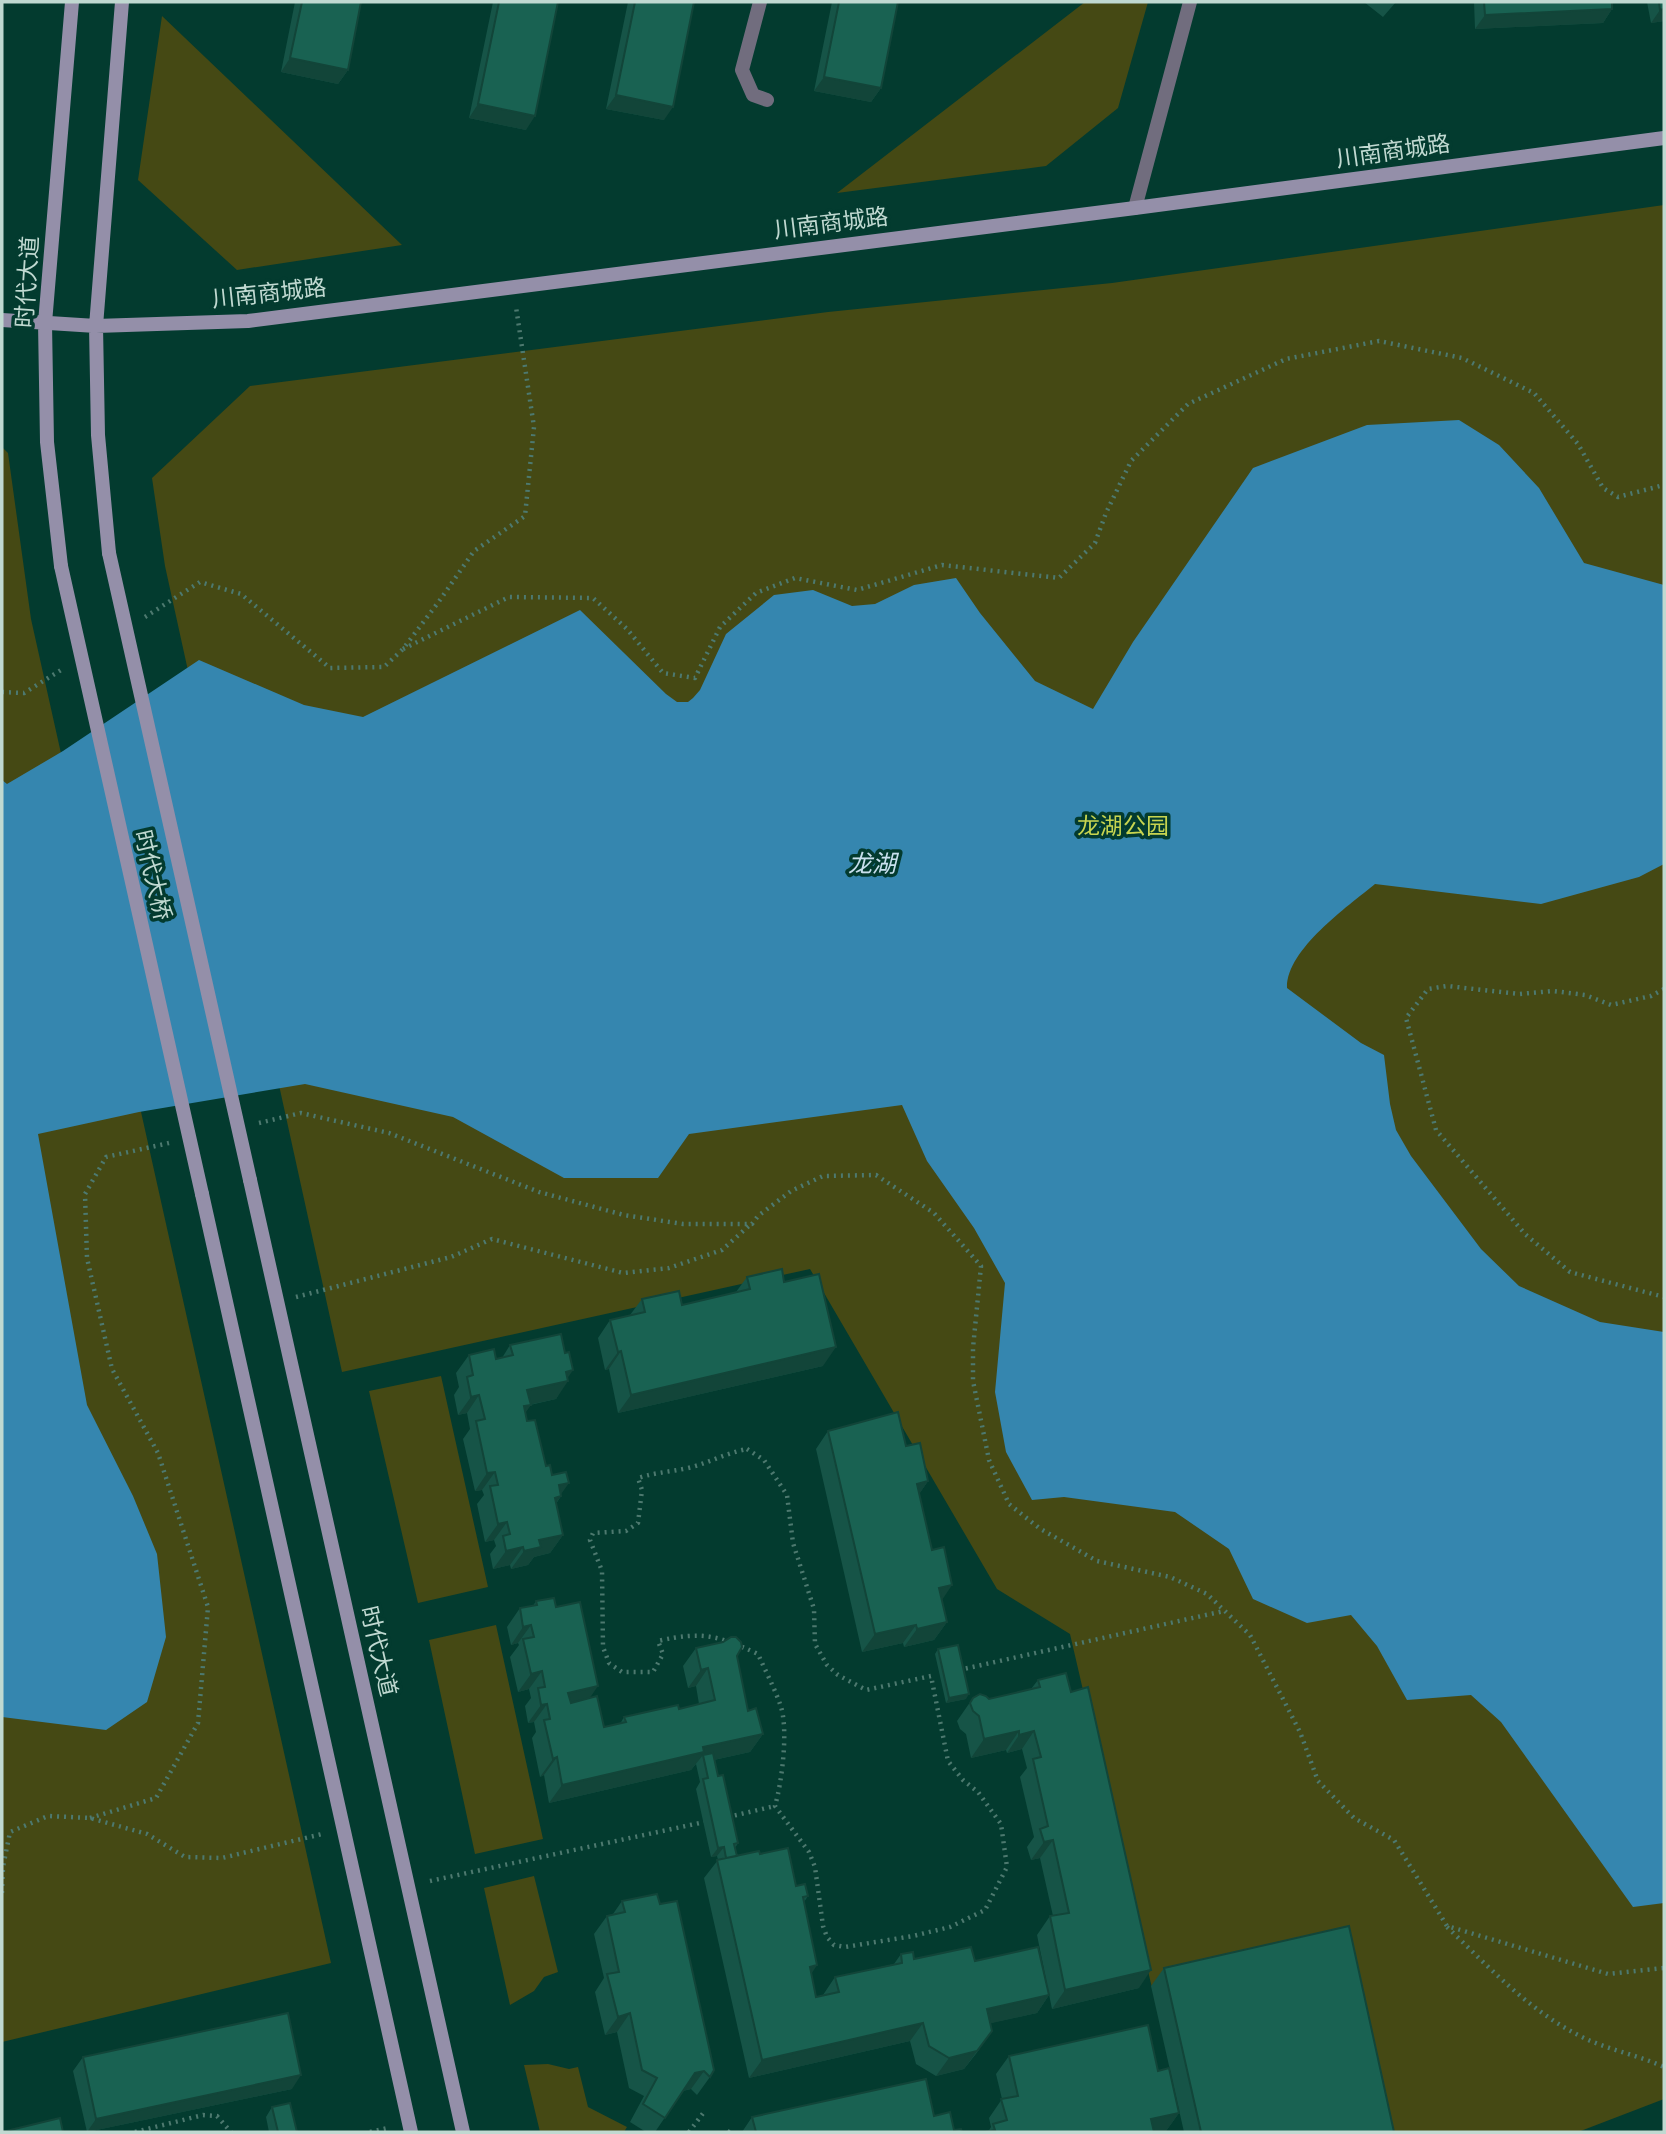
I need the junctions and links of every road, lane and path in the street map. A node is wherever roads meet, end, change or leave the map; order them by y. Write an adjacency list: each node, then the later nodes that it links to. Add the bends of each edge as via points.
1 (72, 2): 10 (main road, 时代大道)
2 (122, 2): 11 (main road)
3 (760, 2): 5 (street, via 742,70 753,95)
4 (1190, 2): 7 (street)
5 (767, 100)
6 (1664, 138): 7 (main road, 川南商城路)
7 (1135, 208): 8 (main road, 川南商城路)
8 (513, 286): 11 (main road, 川南商城路, via 248,321); 15 (path, via 534,426 525,516 474,551)
9 (2, 320): 10 (main road, 川南商城路)
10 (45, 323): 11 (main road, 川南商城路); 13 (main road, 时代大道, via 47,442)
11 (96, 326): 21 (main road, 时代大桥, bridge, via 98,435 109,553)
12 (1664, 485): 15 (path, via 1618,497 1602,488 1578,444 1534,393 1462,358 1379,341 1286,359 1188,404 1131,461 1095,543 1059,578 942,565 857,590 795,578 756,593 720,627 695,678 663,673 627,629 593,598 509,597)
13 (61, 566): 31 (main road, 时代大桥, bridge)
14 (142, 619): 15 (path, via 200,582 240,594 330,668 384,667)
15 (403, 649)
16 (71, 663): 17 (path, via 24,693)
17 (2, 692)
18 (1664, 989): 23 (path, via 1611,1005 1585,995 1553,991 1520,994 1447,986 1428,989 1406,1018 1436,1130 1525,1234 1570,1272)
19 (301, 1113): 22 (path, via 389,1133 538,1192 624,1214 683,1224)
20 (106, 1157): 28 (path, via 85,1194 87,1258 112,1369 158,1453 208,1607 198,1723 156,1798)
21 (250, 1180): 24 (main road, 时代大道)
22 (751, 1224): 24 (path, via 722,1250 669,1268 623,1273 492,1238 451,1257); 25 (path, via 791,1191 823,1177 876,1175 934,1213 981,1266 973,1381 989,1460 1009,1504 1039,1528 1097,1561 1170,1577 1207,1594)
23 (1664, 1297)
24 (277, 1303): 32 (main road, 时代大道)
25 (1224, 1610): 26 (path); 34 (path, via 1250,1635 1300,1732 1318,1782 1354,1818 1394,1840)
26 (960, 1670)
27 (775, 1806): 27 (path, via 783,1757 781,1706 758,1654 728,1640 686,1636 658,1641 663,1654 653,1672 622,1672 609,1663 603,1647 602,1571 590,1540 593,1533 626,1531 638,1522 642,1490 638,1478 747,1449 764,1460 787,1495 793,1543 814,1609 815,1644 827,1665 866,1690 931,1676 948,1760 1001,1824 1007,1867 985,1910 950,1927 863,1945 834,1945 822,1926 809,1852); 29 (path)
28 (90, 1818): 31 (path, via 146,1834 185,1857 222,1858); 33 (path, via 48,1816 10,1832)
29 (724, 1818)
30 (711, 1821): 32 (path)
31 (344, 1829): 40 (main road)
32 (408, 1886): 41 (main road, 时代大道)
33 (2, 1893)
34 (1447, 1926): 35 (path, via 1608,1974); 36 (path, via 1534,2009 1585,2039)
35 (1664, 1968)
36 (1664, 2067)
37 (704, 2112): 42 (path)
38 (135, 2132): 39 (path, via 204,2115 217,2116)
39 (231, 2132)
40 (411, 2132)
41 (463, 2132)
42 (689, 2132)

